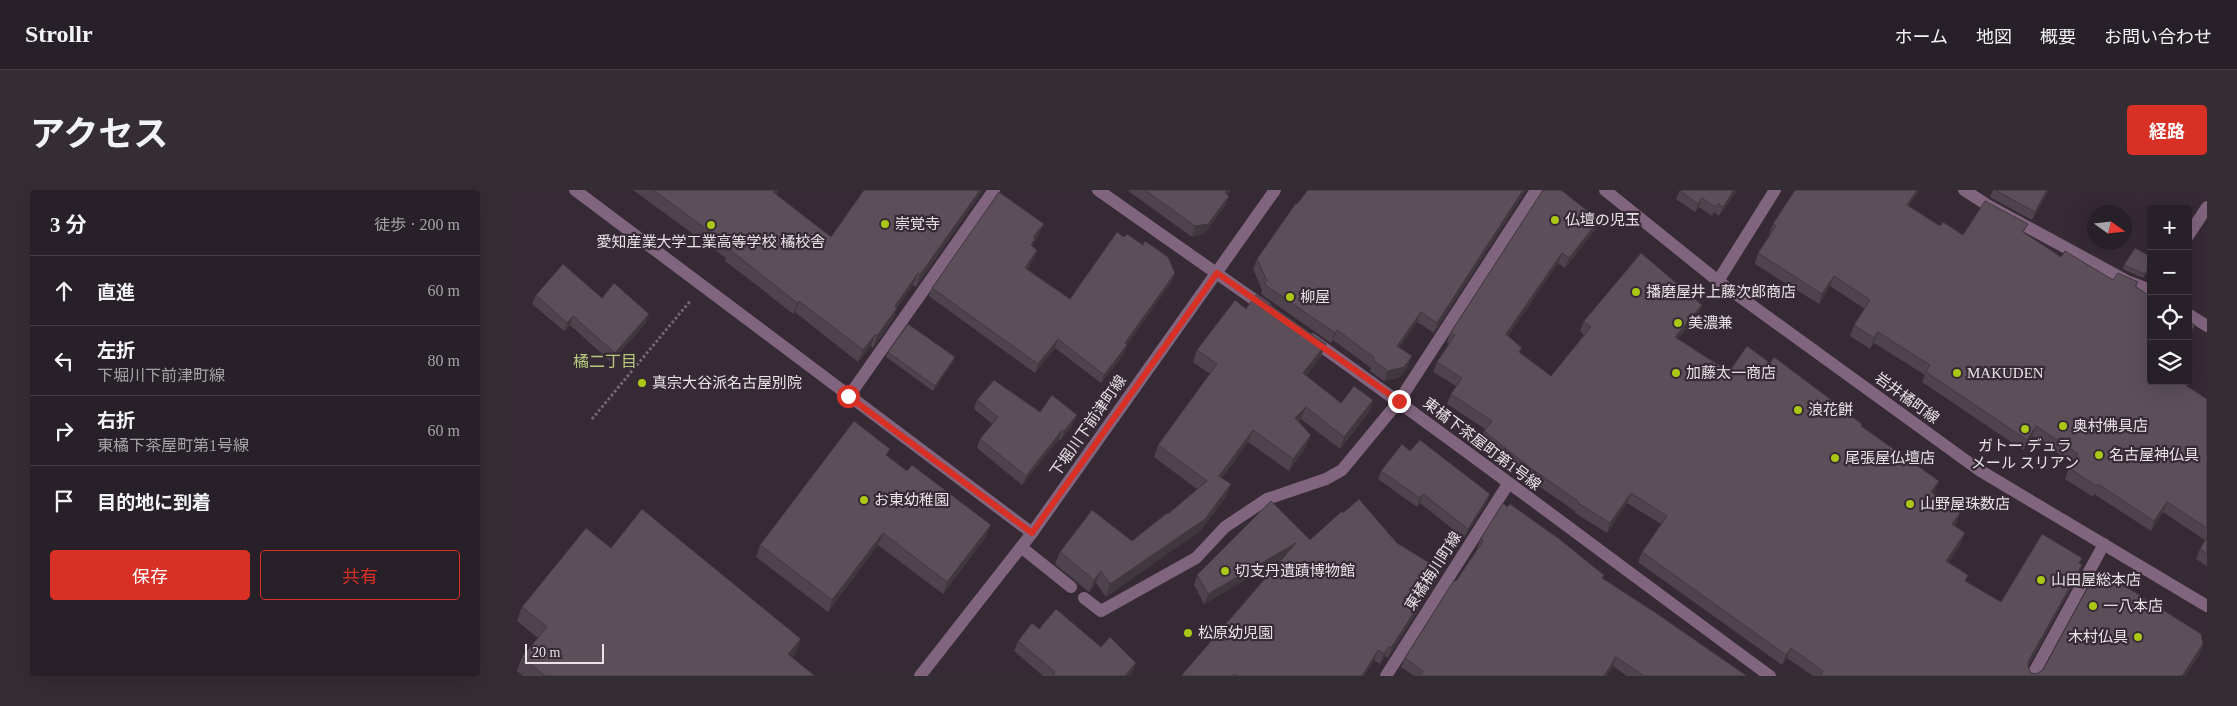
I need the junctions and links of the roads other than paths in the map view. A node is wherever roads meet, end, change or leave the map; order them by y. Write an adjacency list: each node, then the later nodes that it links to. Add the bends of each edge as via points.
1 (575, 190): 18 (street)
2 (994, 190): 18 (street)
3 (1098, 190): 11 (street)
4 (1275, 190): 11 (street, 下堀川下前津町線)
5 (1536, 190): 19 (street)
6 (1605, 190): 12 (street, 岩井橘町線)
7 (1775, 190): 12 (street)
8 (1964, 190): 13 (street, via 2127,281)
9 (2207, 208): 10 (street)
10 (2192, 230)
11 (1217, 273): 15 (street); 21 (street, 下堀川下前津町線)
12 (1718, 281): 22 (street, 岩井橘町線, via 1979,470)
13 (2147, 288)
14 (2192, 317): 16 (street)
15 (1280, 318)
16 (2207, 326)
17 (1304, 334): 19 (street, 東橘下茶屋町第1号線)
18 (848, 396): 21 (street)
19 (1399, 401): 20 (street, 東橘下茶屋町第1号線); 25 (street, via 1342,470 1326,479 1267,499 1225,527 1196,558 1101,611)
20 (1508, 484): 28 (street, 東橘梅川町線); 29 (street, 東橘下茶屋町第1号線)
21 (1032, 533): 23 (street, 下堀川下前津町線)
22 (2104, 544): 26 (street, 岩井橘町線); 30 (street)
23 (1021, 547): 24 (street); 27 (street, 下堀川下前津町線)
24 (1071, 587)
25 (1084, 598)
26 (2207, 606)
27 (920, 676)
28 (1386, 676)
29 (1770, 676)
30 (2032, 676)

